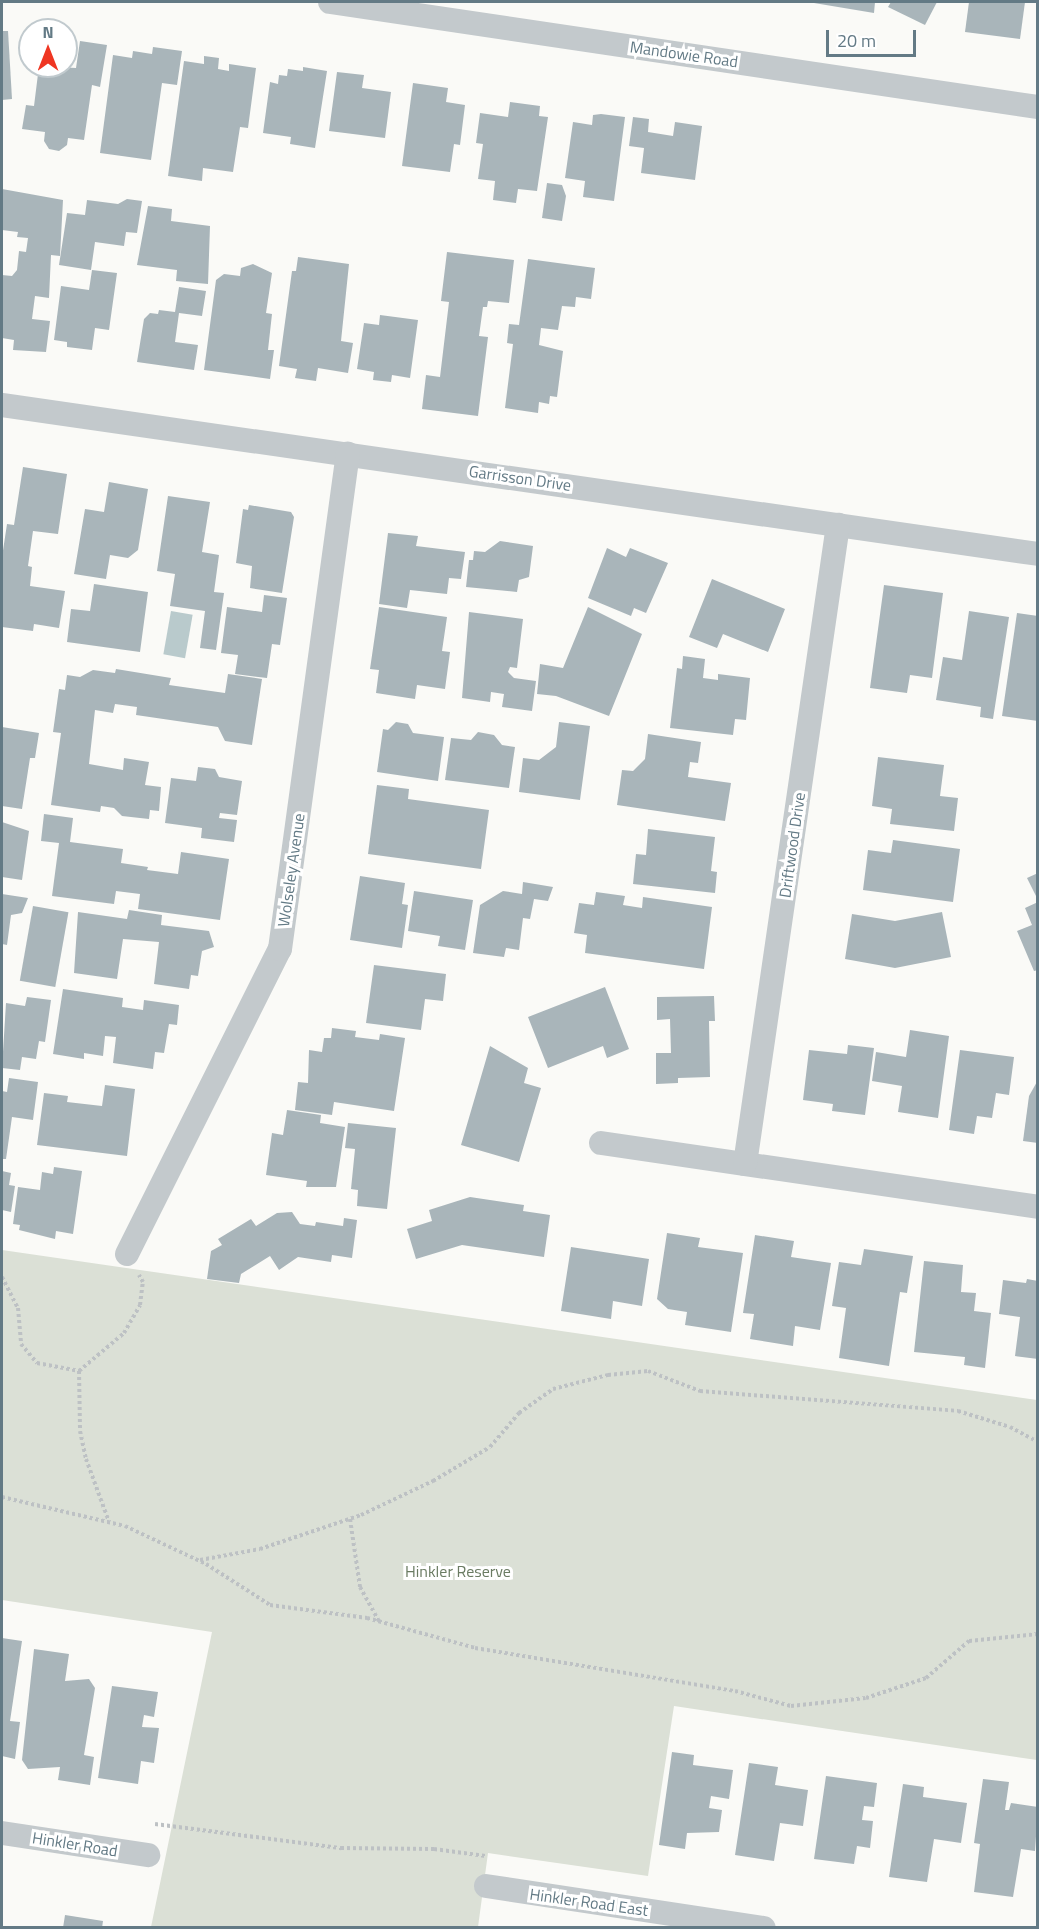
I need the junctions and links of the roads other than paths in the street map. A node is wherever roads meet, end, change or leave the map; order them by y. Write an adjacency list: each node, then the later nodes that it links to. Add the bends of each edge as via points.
1 (330, 2): 2 (street, Mandowie Road)
2 (1038, 107)
3 (2, 405): 4 (street, Garrisson Drive)
4 (348, 454): 5 (street, Garrisson Drive); 10 (street, Wolseley Avenue, via 280,949)
5 (838, 525): 6 (street, Garrisson Drive); 8 (street, Driftwood Drive)
6 (1038, 554)
7 (601, 1143): 8 (street)
8 (745, 1164): 9 (street)
9 (1038, 1207)
10 (127, 1254)
11 (2, 1833): 12 (street, Hinkler Road)
12 (148, 1855)
13 (486, 1886): 14 (street, Hinkler Road East)
14 (750, 1926)

